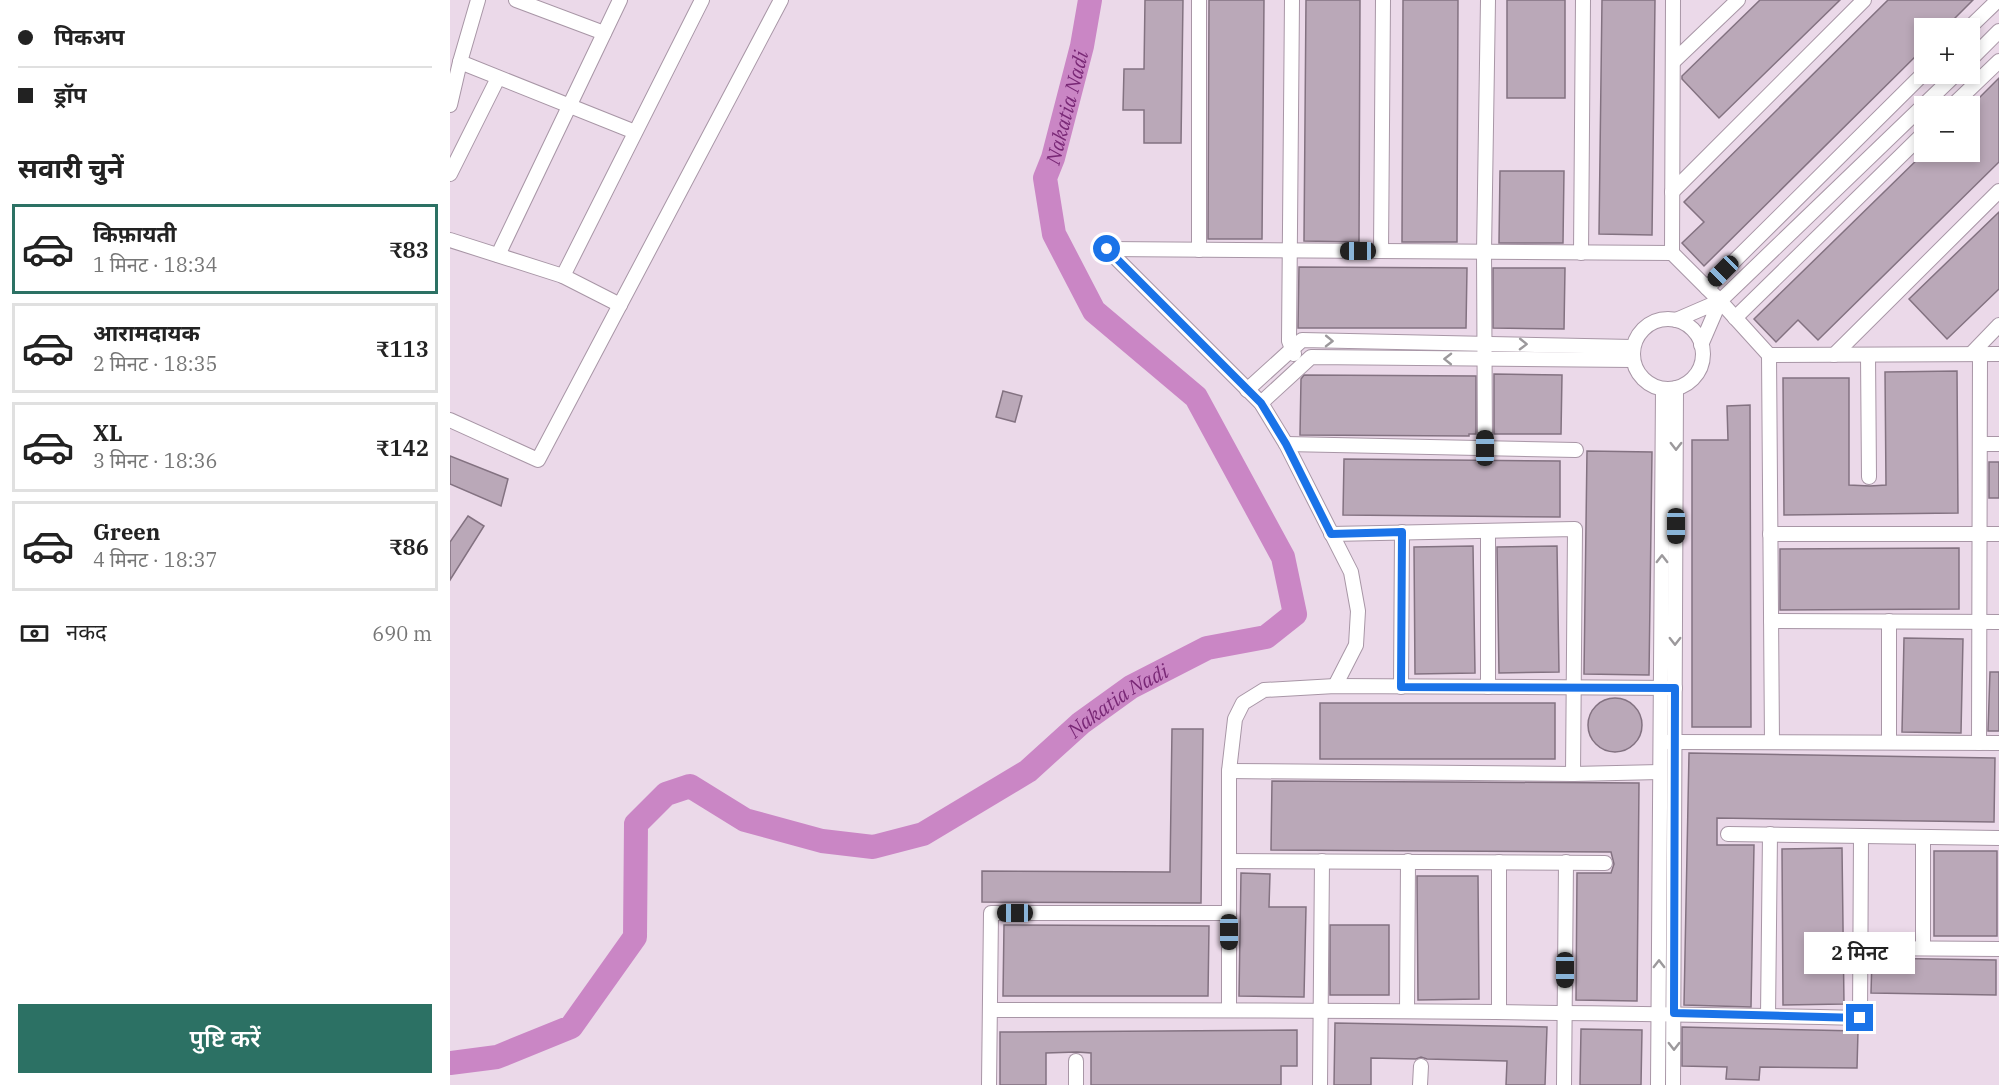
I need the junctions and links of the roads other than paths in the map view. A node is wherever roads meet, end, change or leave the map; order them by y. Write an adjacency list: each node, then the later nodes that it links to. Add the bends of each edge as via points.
1 (478, 0): 21 (street)
2 (516, 0): 15 (street)
3 (620, 0): 18 (street)
4 (702, 0): 29 (street)
5 (781, 0): 45 (street)
6 (1199, 0): 35 (street)
7 (1292, 0): 36 (street)
8 (1383, 0): 37 (street)
9 (1488, 0): 38 (street)
10 (1583, 0): 39 (street)
11 (1673, 0): 22 (street)
12 (1737, 0): 22 (street)
13 (1864, 0): 33 (street)
14 (1998, 0): 16 (street)
15 (547, 5): 18 (street)
16 (1979, 18)
17 (1999, 31): 19 (street)
18 (604, 33): 28 (street)
19 (1980, 50)
20 (1999, 61): 26 (street)
21 (460, 62): 23 (street); 27 (street)
22 (1673, 62): 33 (street)
23 (498, 78): 28 (street); 31 (street)
24 (1914, 83): 43 (street)
25 (1946, 84): 44 (street)
26 (1962, 96)
27 (450, 105)
28 (569, 107): 29 (street); 41 (street)
29 (635, 132): 42 (street)
30 (1914, 143): 46 (street)
31 (450, 174)
32 (1999, 191): 56 (street)
33 (1672, 192): 40 (street)
34 (450, 240): 41 (street)
35 (1199, 250): 36 (street); 61 (street, via 1107,249)
36 (1290, 250): 37 (street); 51 (street)
37 (1381, 251): 38 (street)
38 (1484, 252): 39 (street); 49 (street)
39 (1581, 253): 40 (street)
40 (1672, 253): 43 (street)
41 (498, 255): 42 (street)
42 (563, 276): 45 (street)
43 (1707, 288): 44 (street)
44 (1720, 302): 46 (street); 47 (street); 50 (street)
45 (620, 305): 63 (street, via 538,460)
46 (1735, 318): 55 (street)
47 (1676, 320): 50 (street, via 1698,335); 52 (street, via 1649,324 1639,334)
48 (1999, 326): 53 (street)
49 (1484, 344): 51 (street, one-way to 49, via 1302,340); 52 (street, one-way to 52); 58 (street)
50 (1701, 345): 60 (street, via 1702,362 1696,375 1686,384)
51 (1292, 349): 59 (street); 61 (street)
52 (1633, 353): 58 (street); 60 (street, via 1638,373 1647,383)
53 (1975, 354): 54 (street); 57 (street); 65 (street)
54 (1999, 354)
55 (1769, 355): 56 (street); 73 (street)
56 (1834, 355): 57 (street)
57 (1868, 355): 69 (street)
58 (1484, 359): 59 (street, one-way to 59, via 1311,357); 67 (street)
59 (1300, 367): 62 (street)
60 (1670, 388): 84 (street)
61 (1247, 390): 62 (street)
62 (1261, 403): 64 (street)
63 (450, 420)
64 (1286, 444): 67 (street); 72 (street)
65 (1980, 444): 66 (street); 74 (street)
66 (1999, 444)
67 (1485, 448): 68 (street)
68 (1576, 450)
69 (1869, 477)
70 (1488, 531): 71 (street); 82 (street); 83 (street, via 1575,529)
71 (1402, 532): 72 (street); 81 (street)
72 (1331, 534): 80 (street, via 1351,572 1358,611 1356,645)
73 (1770, 534): 74 (street); 76 (street)
74 (1979, 534): 75 (street); 78 (street)
75 (1999, 534)
76 (1771, 621): 77 (street); 86 (street)
77 (1889, 621): 78 (street); 87 (street)
78 (1979, 622): 79 (street); 88 (street)
79 (1999, 622)
80 (1335, 686): 81 (street); 90 (street, via 1264,690 1243,703 1235,719)
81 (1401, 687): 82 (street)
82 (1488, 687): 83 (street)
83 (1574, 688): 84 (street); 92 (street)
84 (1668, 688): 85 (street)
85 (1668, 742): 86 (street); 91 (street); 115 (street)
86 (1772, 742): 87 (street)
87 (1889, 742): 88 (street)
88 (1979, 743): 89 (street)
89 (1999, 743)
90 (1229, 771): 92 (street); 98 (street)
91 (1660, 772): 92 (street); 114 (street, one-way to 91)
92 (1573, 774)
93 (1728, 834): 94 (street)
94 (1770, 834): 95 (street); 116 (street)
95 (1861, 836): 96 (street); 105 (street)
96 (1923, 837): 97 (street); 106 (street)
97 (1999, 838)
98 (1229, 861): 99 (street); 104 (street)
99 (1322, 861): 100 (street); 110 (street)
100 (1408, 861): 101 (street); 111 (street)
101 (1499, 862): 102 (street); 112 (street)
102 (1566, 862): 103 (street); 113 (street)
103 (1605, 862)
104 (1229, 913): 108 (street); 109 (street, via 991,913)
105 (1860, 948): 106 (street); 116 (street, via 1860,1018)
106 (1923, 948): 107 (street)
107 (1999, 949)
108 (1228, 1010): 109 (street); 110 (street)
109 (990, 1011): 119 (street)
110 (1321, 1011): 111 (street); 121 (street)
111 (1407, 1011): 112 (street)
112 (1499, 1012): 113 (street)
113 (1565, 1012): 114 (street); 123 (street)
114 (1659, 1013): 115 (street); 124 (street)
115 (1674, 1013): 116 (street); 125 (street, one-way to 125)
116 (1768, 1016)
117 (1076, 1061): 120 (street)
118 (1420, 1066): 122 (street)
119 (988, 1085)
120 (1076, 1085)
121 (1320, 1085)
122 (1420, 1085)
123 (1564, 1085)
124 (1658, 1085)
125 (1673, 1085)

